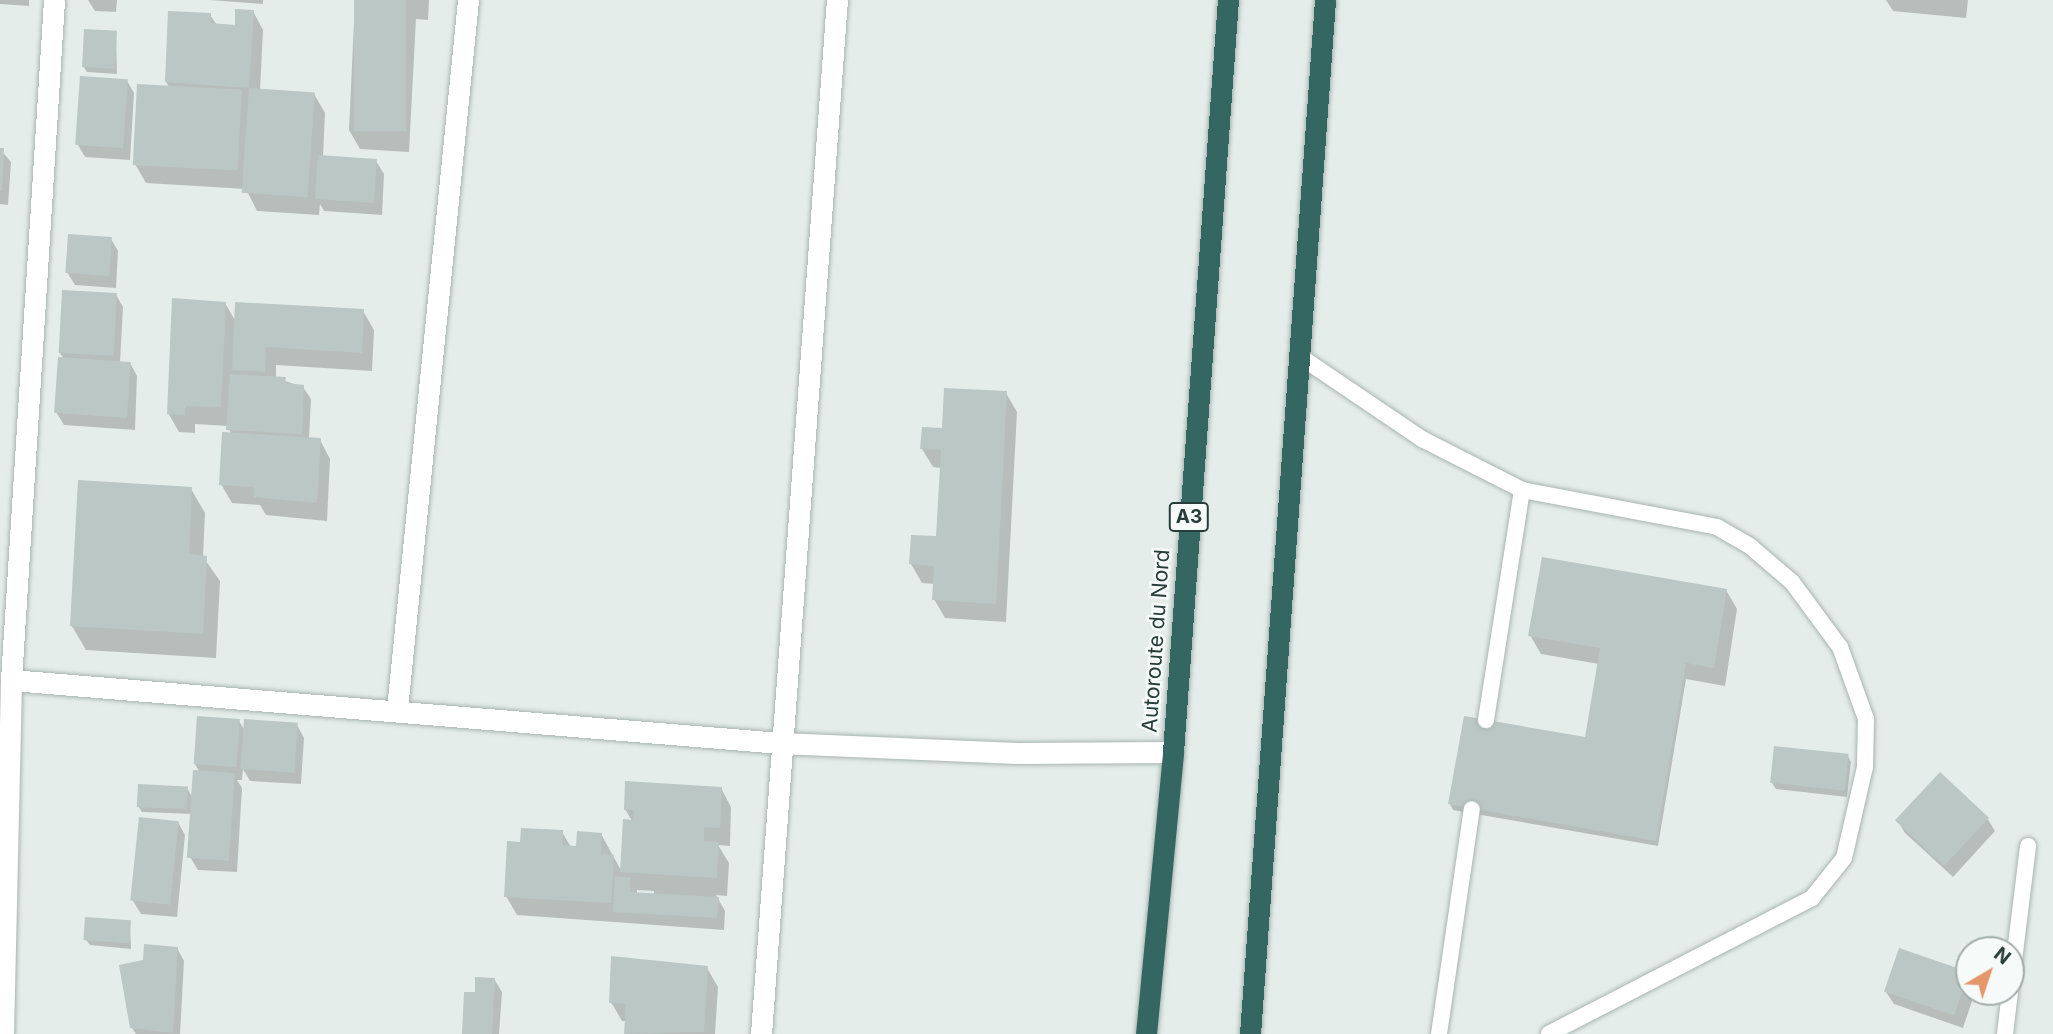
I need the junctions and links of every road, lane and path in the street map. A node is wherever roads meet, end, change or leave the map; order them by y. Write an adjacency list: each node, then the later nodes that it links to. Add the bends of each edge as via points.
1 (54, 0): 8 (street)
2 (468, 0): 9 (street)
3 (837, 0): 11 (street)
4 (1228, 0): 12 (highway, Autoroute du Nord / A3)
5 (1325, 0): 6 (highway)
6 (1298, 355): 7 (lane, via 1422,439); 20 (highway)
7 (1522, 490): 10 (lane); 22 (lane, via 1717,527 1751,547 1792,582 1840,647 1866,719 1865,767 1844,858 1812,898)
8 (11, 680): 9 (street); 17 (street)
9 (397, 709): 11 (street)
10 (1486, 720)
11 (780, 743): 12 (street, via 1017,752); 18 (street)
12 (1173, 752): 19 (highway, Autoroute du Nord / A3)
13 (1472, 809): 21 (lane)
14 (2028, 846): 15 (lane)
15 (2017, 936)
16 (2008, 1006): 23 (lane)
17 (3, 1034)
18 (761, 1034)
19 (1146, 1034)
20 (1250, 1034)
21 (1439, 1034)
22 (1549, 1034)
23 (2005, 1034)

